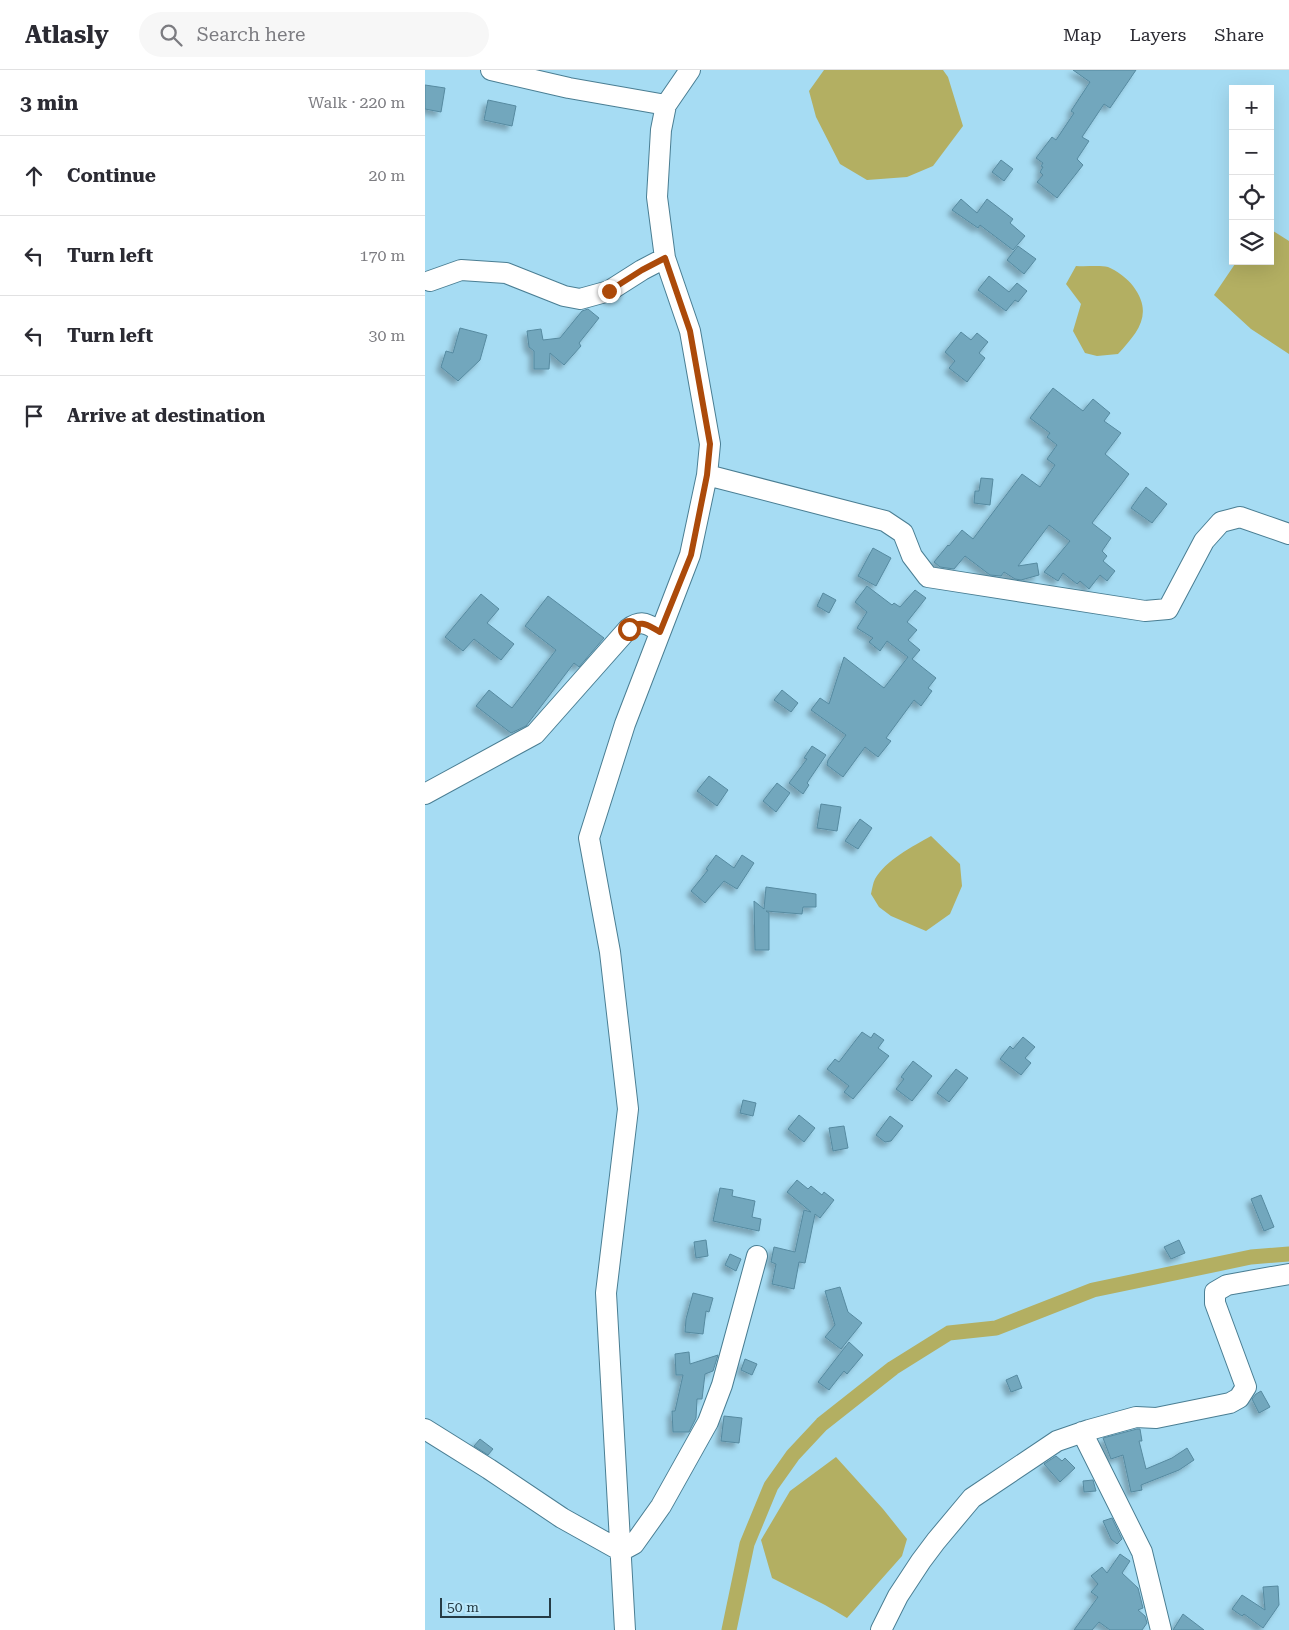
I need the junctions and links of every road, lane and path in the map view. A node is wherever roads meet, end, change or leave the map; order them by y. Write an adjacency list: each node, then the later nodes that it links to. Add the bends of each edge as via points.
1 (491, 70): 3 (street)
2 (690, 70): 3 (street)
3 (666, 105): 4 (street, via 661,130 657,196)
4 (665, 258): 5 (street, via 609,291 579,299 506,273 461,270); 6 (street, via 690,331 710,444)
5 (430, 280)
6 (707, 475): 7 (street, via 885,521 903,533 913,556 928,577 1145,611 1167,609 1203,541 1221,522 1240,517); 8 (street, via 691,555)
7 (1289, 534)
8 (660, 632): 9 (street, via 644,623 636,624 535,734); 14 (street, via 625,724 589,838 610,952 628,1109 606,1293)
9 (425, 794)
10 (757, 1256): 14 (street, via 722,1385 708,1422 661,1506 634,1544)
11 (1289, 1274): 13 (street, via 1227,1285 1215,1292 1215,1303 1246,1387 1239,1398 1231,1403 1156,1418 1136,1417)
12 (425, 1429): 14 (street, via 562,1518)
13 (1082, 1432): 16 (street, via 1057,1441 972,1498 921,1561); 17 (street, via 1142,1552)
14 (621, 1551): 15 (street)
15 (625, 1630)
16 (881, 1630)
17 (1161, 1630)

